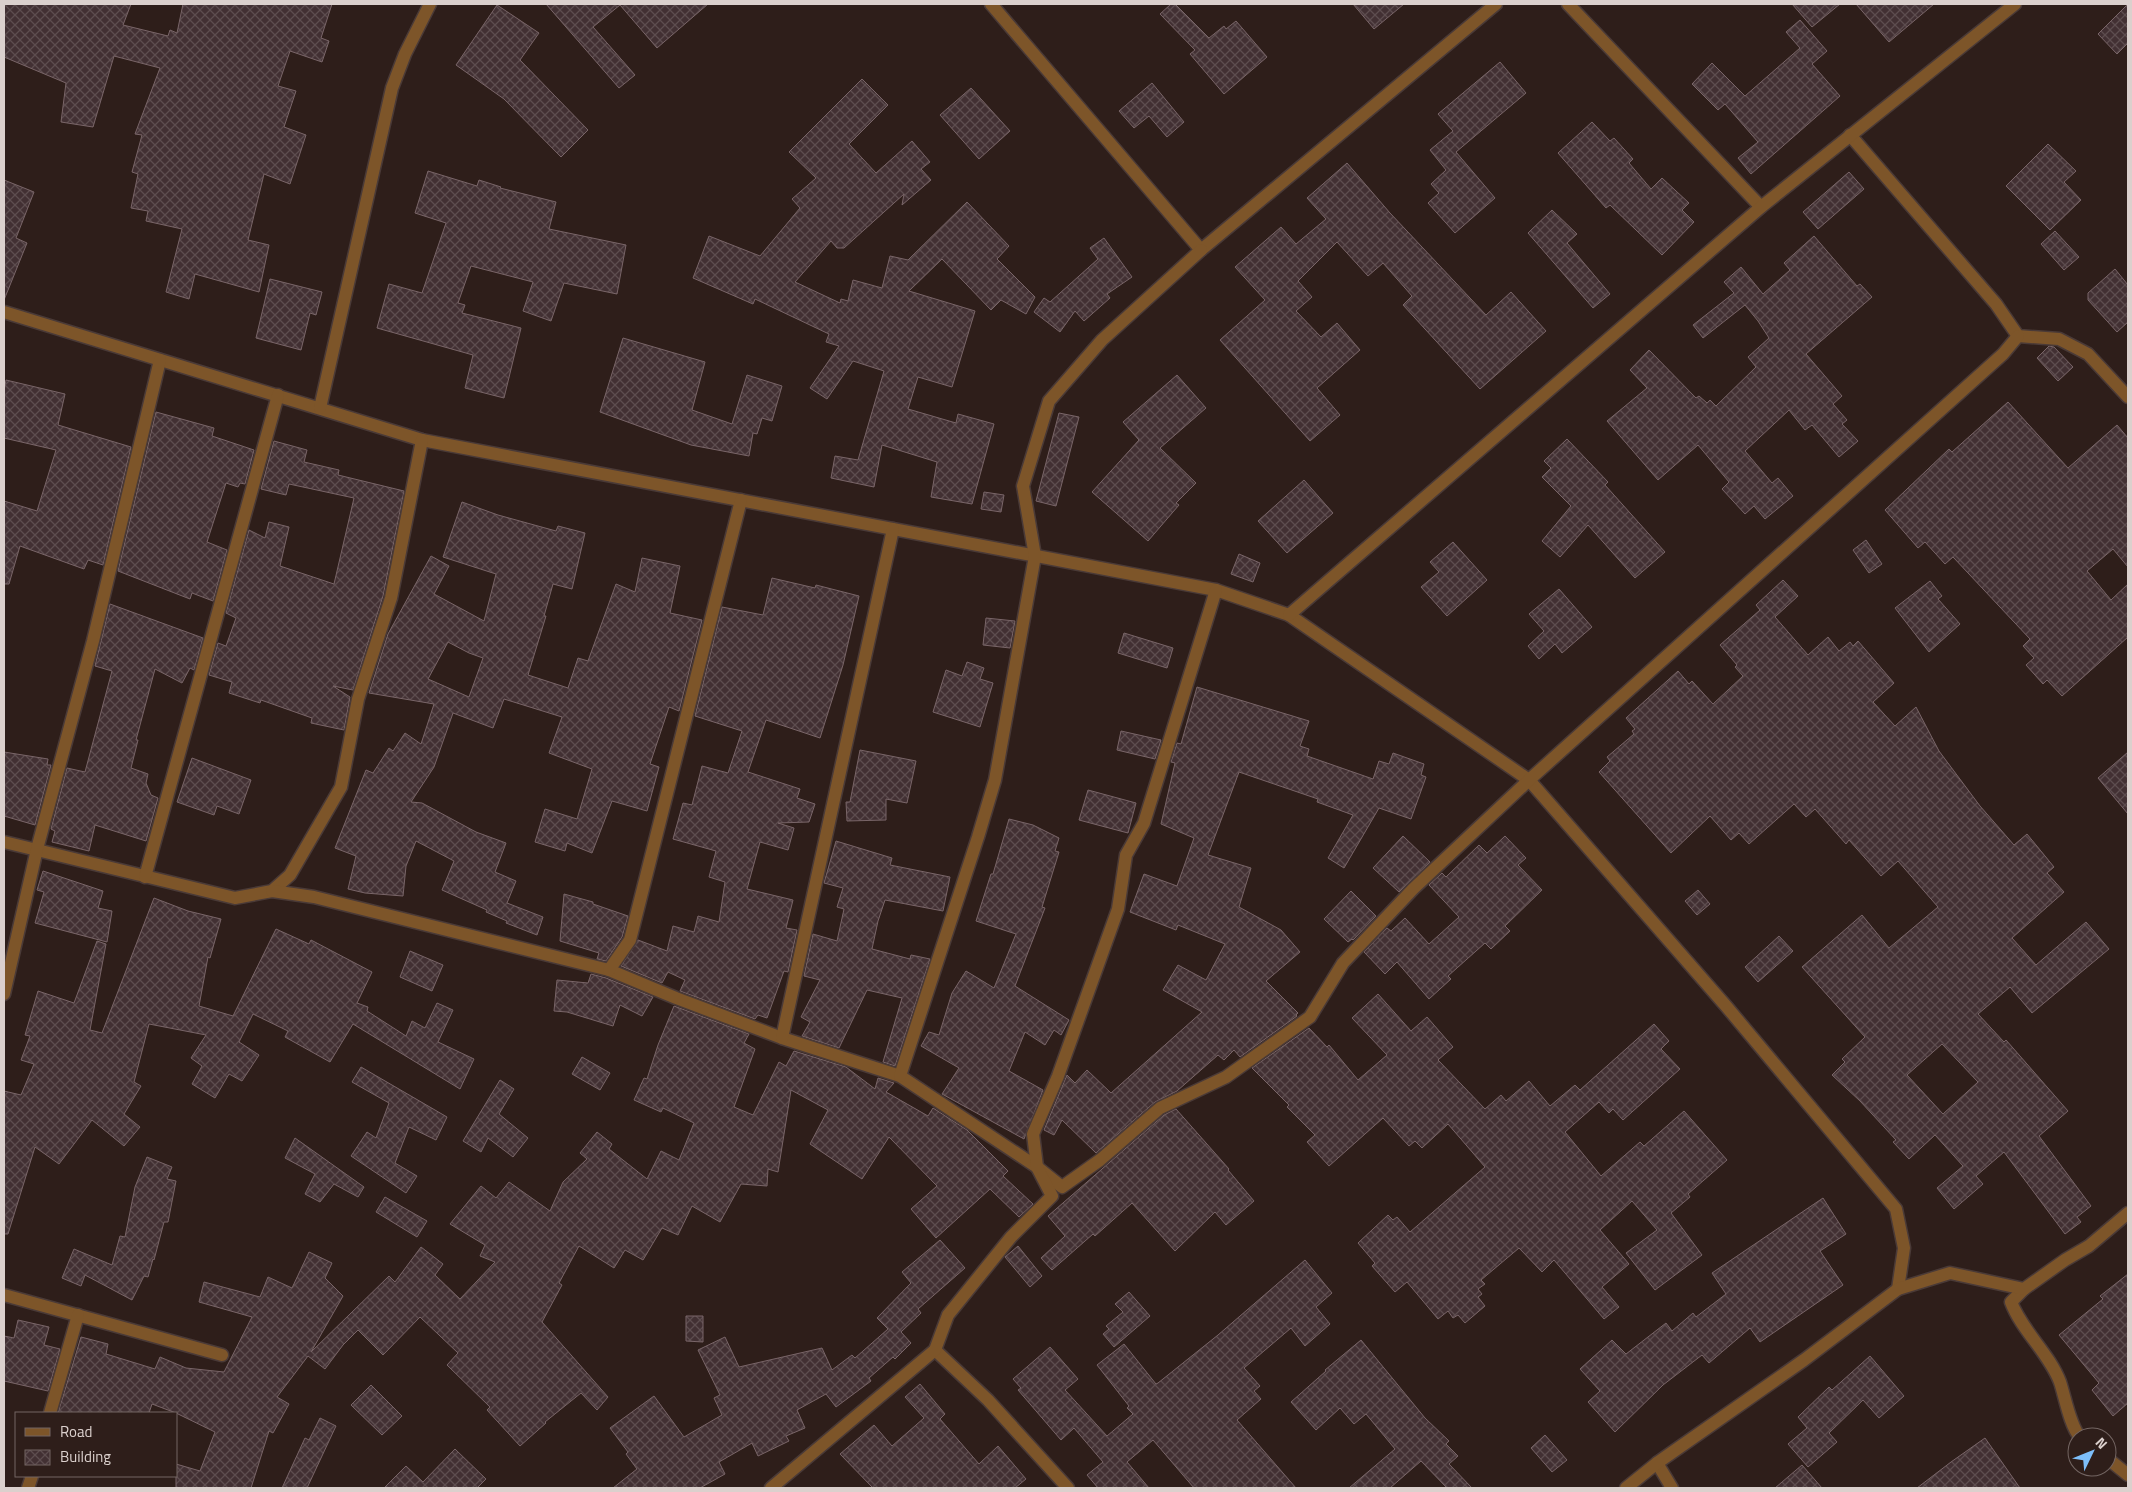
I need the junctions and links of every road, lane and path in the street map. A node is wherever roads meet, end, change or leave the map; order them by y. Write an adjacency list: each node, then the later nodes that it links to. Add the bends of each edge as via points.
1 (430, 4): 14 (street, via 392,88)
2 (991, 4): 8 (street)
3 (1496, 4): 8 (street)
4 (1568, 4): 7 (street)
5 (2014, 4): 6 (street)
6 (1850, 135): 7 (street); 10 (street, via 1996,304)
7 (1761, 207): 20 (street)
8 (1201, 250): 18 (street, via 1102,340 1048,401 1023,486)
9 (4, 312): 11 (street)
10 (2018, 336): 13 (street, via 2059,340 2088,354); 21 (street, via 2003,354)
11 (160, 360): 12 (street); 23 (street, via 93,640)
12 (278, 395): 14 (street); 24 (street)
13 (2128, 397)
14 (320, 408): 15 (street)
15 (422, 440): 16 (street); 25 (street, via 391,598 358,699 341,787 290,875)
16 (741, 500): 17 (street); 26 (street, via 630,940)
17 (893, 529): 18 (street); 28 (street)
18 (1035, 556): 19 (street); 29 (street, via 995,780)
19 (1216, 590): 20 (street); 30 (street, via 1144,823 1126,855 1118,909 1058,1076 1033,1134)
20 (1289, 615): 21 (street)
21 (1529, 780): 30 (street, via 1413,889 1342,963 1310,1017 1226,1077 1160,1108 1100,1160 1062,1187); 32 (street, via 1726,1006 1896,1209 1904,1248)
22 (4, 842): 23 (street)
23 (37, 850): 24 (street); 27 (street)
24 (145, 877): 25 (street, via 235,898)
25 (272, 891): 26 (street, via 314,897)
26 (609, 970): 28 (street)
27 (4, 994)
28 (782, 1038): 29 (street)
29 (900, 1076): 30 (street)
30 (1037, 1167): 36 (street, via 1052,1196 1011,1237 948,1315)
31 (2128, 1213): 33 (street, via 2089,1246)
32 (1898, 1289): 33 (street, via 1950,1273); 40 (street, via 1804,1360)
33 (2024, 1289): 39 (street, via 2011,1302 2013,1308 2059,1379)
34 (4, 1295): 35 (street)
35 (78, 1315): 37 (street); 38 (street)
36 (935, 1350): 43 (street); 44 (street, via 988,1400)
37 (222, 1355)
38 (50, 1412)
39 (2076, 1427)
40 (1657, 1463): 45 (street); 46 (street)
41 (2117, 1466): 42 (street)
42 (2128, 1475)
43 (771, 1488)
44 (1068, 1488)
45 (1626, 1488)
46 (1672, 1488)

